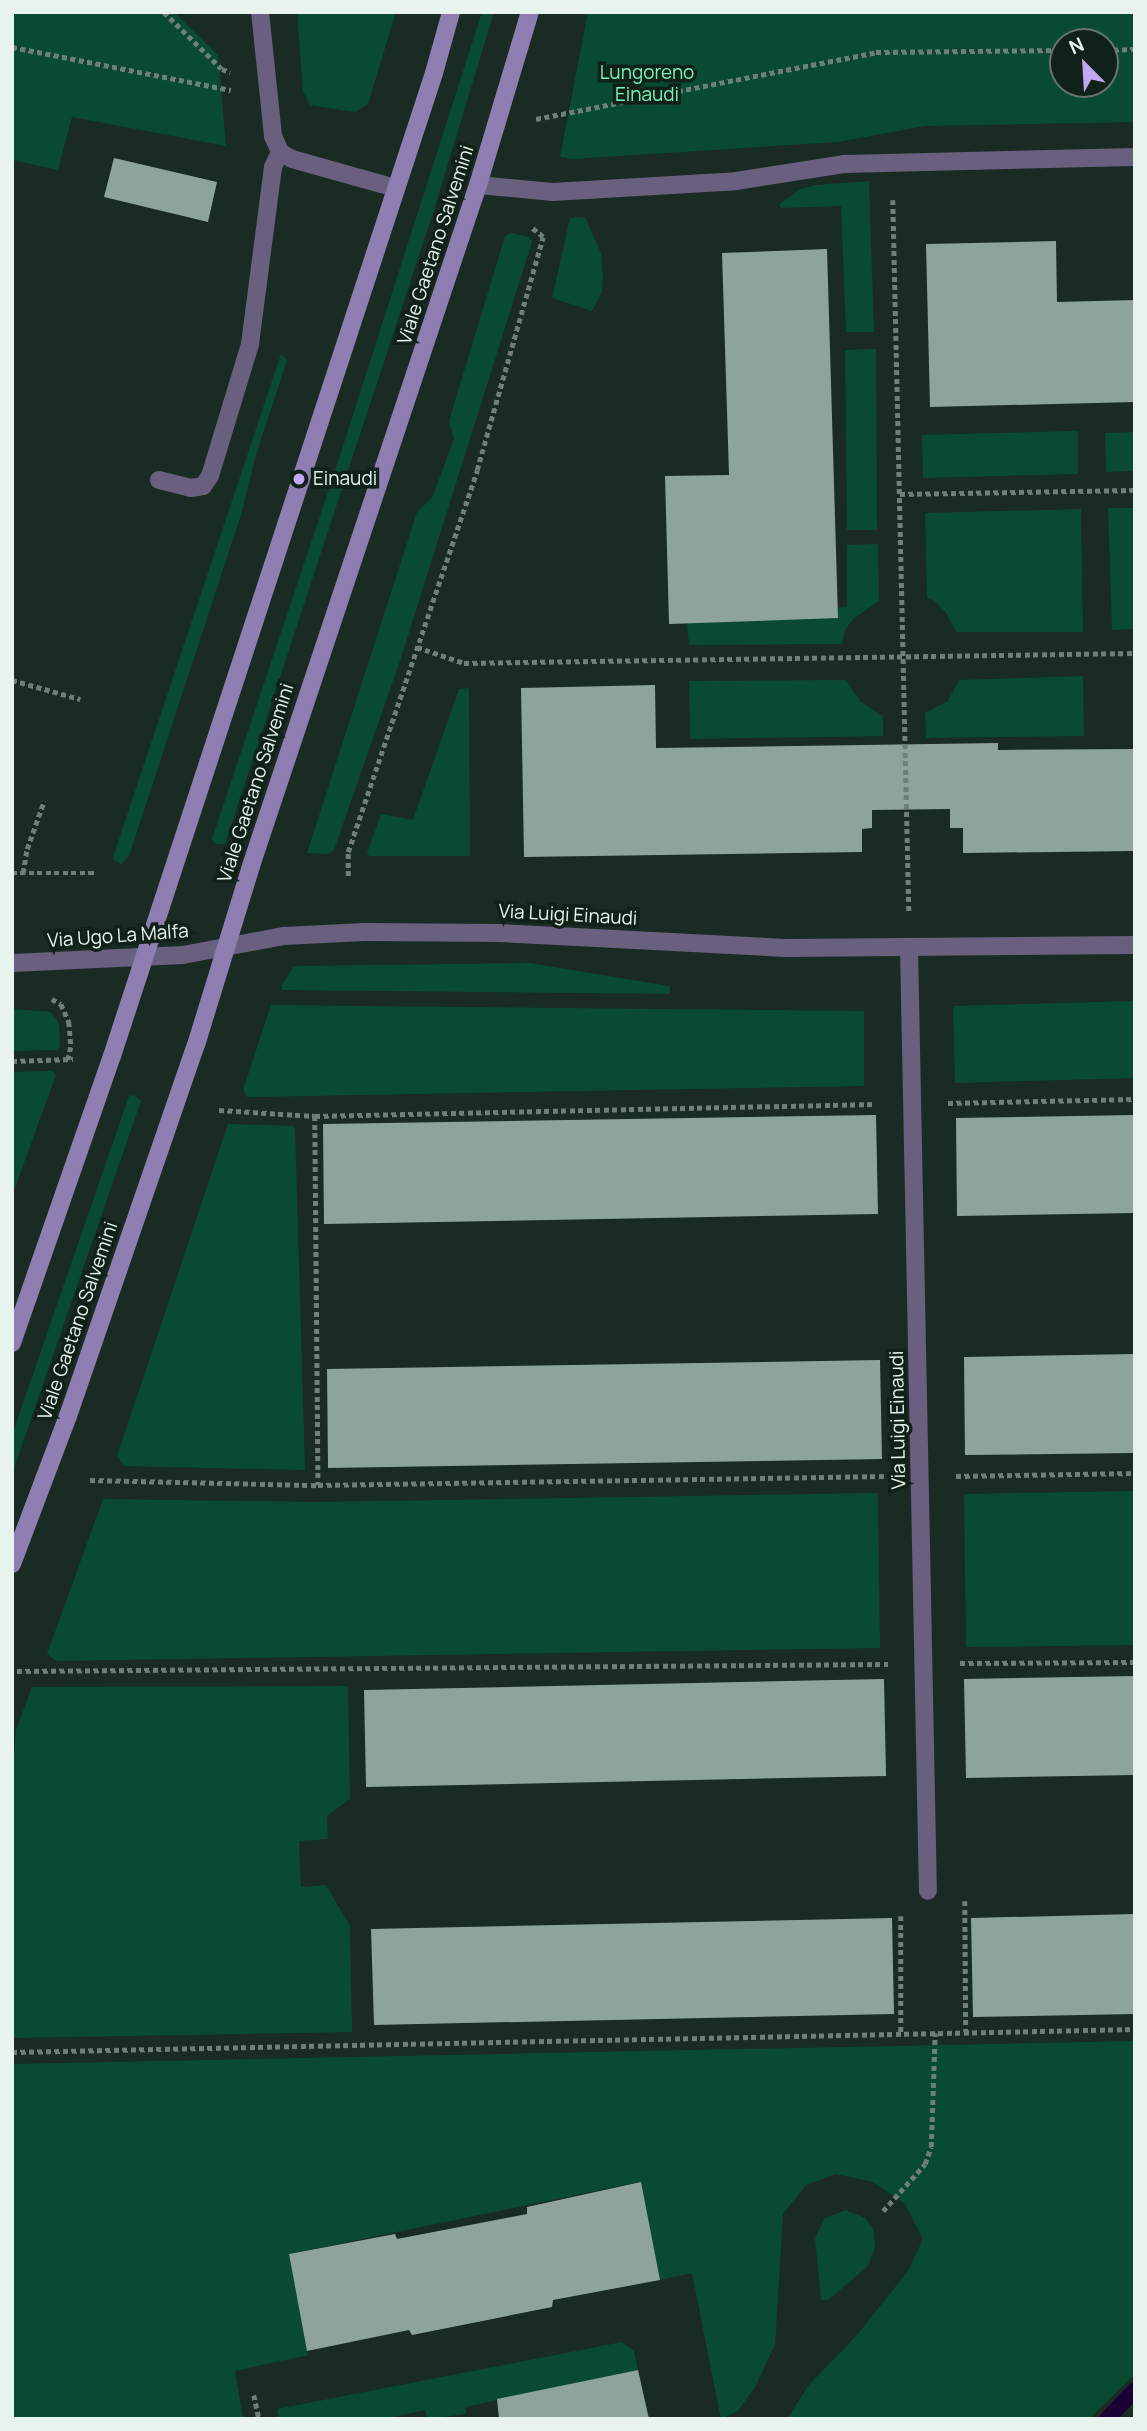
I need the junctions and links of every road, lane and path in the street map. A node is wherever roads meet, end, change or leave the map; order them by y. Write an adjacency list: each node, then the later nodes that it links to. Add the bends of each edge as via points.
1 (164, 12): 7 (path, via 222,69)
2 (260, 12): 10 (street, via 273,136)
3 (451, 12): 14 (main road)
4 (530, 12): 9 (main road, Viale Gaetano Salvemini)
5 (12, 47): 8 (path)
6 (1049, 50): 9 (path, via 876,52 550,117)
7 (231, 72)
8 (232, 90)
9 (500, 118): 13 (main road, Viale Gaetano Salvemini)
10 (280, 152): 14 (street); 16 (street, via 274,167 250,344 210,476 203,486 191,488)
11 (1135, 157): 12 (street)
12 (892, 163): 13 (street, via 813,167 736,181 552,192); 18 (path)
13 (478, 185): 30 (main road, Viale Gaetano Salvemini)
14 (395, 188): 32 (main road)
15 (529, 224): 19 (path, via 543,237 477,470)
16 (159, 480)
17 (1135, 490): 18 (path)
18 (900, 494): 21 (path)
19 (417, 647): 21 (path, via 464,663); 28 (path, via 348,852)
20 (1135, 653): 21 (path)
21 (903, 658): 31 (path)
22 (12, 680): 23 (path)
23 (80, 699)
24 (44, 801): 26 (path)
25 (12, 873): 26 (path)
26 (23, 873): 27 (path)
27 (97, 873)
28 (348, 876)
29 (1135, 945): 31 (street, Via Luigi Einaudi)
30 (226, 947): 31 (street, Via Luigi Einaudi, via 285,936 378,932 500,933 785,948); 32 (street, Via Ugo La Malfa); 45 (main road, Viale Gaetano Salvemini, via 68,1416)
31 (909, 948): 37 (street, Via Luigi Einaudi)
32 (143, 958): 33 (street, Via Ugo La Malfa); 40 (main road)
33 (12, 963)
34 (45, 998): 35 (path, via 53,999 65,1011 71,1034 68,1060)
35 (12, 1061)
36 (1135, 1099): 37 (path)
37 (913, 1103): 39 (path); 42 (street, Via Luigi Einaudi)
38 (219, 1110): 39 (path)
39 (315, 1115): 44 (path)
40 (12, 1343)
41 (1135, 1473): 42 (path)
42 (920, 1475): 44 (path); 47 (street, Via Luigi Einaudi)
43 (90, 1480): 44 (path)
44 (318, 1486)
45 (12, 1564)
46 (1135, 1662): 47 (path)
47 (924, 1663): 48 (path); 50 (street, Via Luigi Einaudi)
48 (17, 1671)
49 (965, 1890): 54 (path)
50 (928, 1891)
51 (901, 1904): 55 (path)
52 (1135, 2029): 54 (path)
53 (935, 2033): 54 (path); 55 (path); 57 (path, via 931,2147 925,2164)
54 (966, 2033)
55 (901, 2034): 56 (path)
56 (12, 2052)
57 (883, 2211)
58 (254, 2395): 59 (path)
59 (259, 2419)

